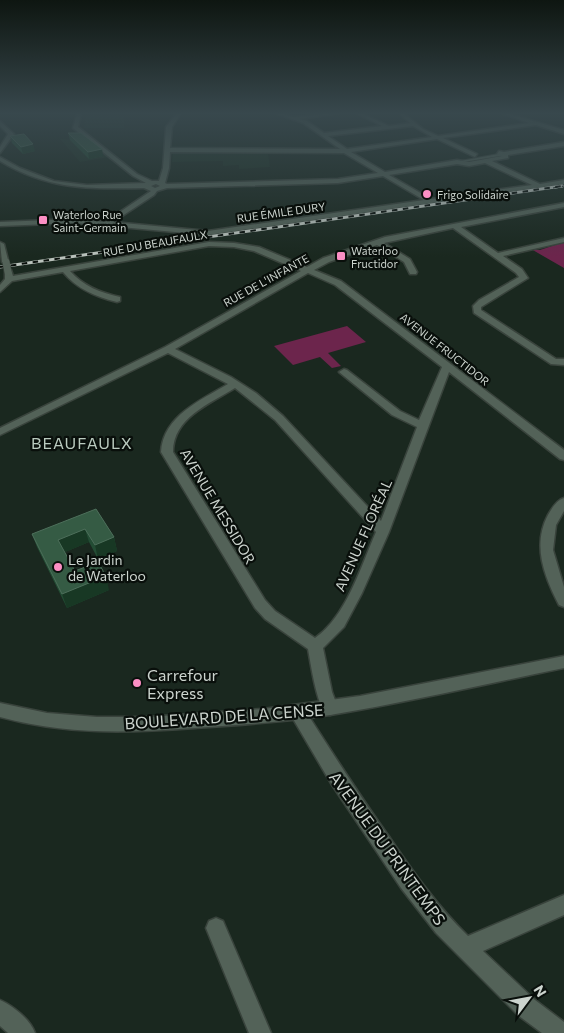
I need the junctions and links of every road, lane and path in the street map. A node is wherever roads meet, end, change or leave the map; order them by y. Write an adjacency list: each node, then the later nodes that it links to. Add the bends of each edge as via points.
1 (4, 161): 12 (street, via 38,179 56,184 83,187)
2 (118, 161): 12 (street)
3 (166, 161): 11 (street)
4 (362, 161): 9 (street)
5 (461, 161): 8 (street)
6 (485, 161): 8 (street)
7 (486, 161): 13 (street)
8 (456, 162): 9 (street)
9 (383, 174): 11 (street, via 327,182); 15 (street)
10 (564, 182): 13 (street, RUE ÉMILE DURY)
11 (164, 184): 12 (street); 14 (street)
12 (148, 185): 14 (street)
13 (538, 185): 15 (street, RUE ÉMILE DURY)
14 (155, 190): 17 (street)
15 (430, 201): 17 (street, RUE ÉMILE DURY, via 208,233)
16 (564, 205): 19 (street, RUE DE L'INFANTE)
17 (107, 223): 18 (street, RUE ÉMILE DURY)
18 (0, 224)
19 (453, 225): 21 (street, RUE DE L'INFANTE); 23 (street)
20 (564, 240): 23 (street)
21 (378, 242): 25 (street, RUE DE L'INFANTE); 26 (street, via 407,261)
22 (0, 244): 27 (street, bridge)
23 (498, 255): 31 (street, via 524,278 482,302 477,311 554,362)
24 (66, 270): 25 (street, RUE DU BEAUFAULX, via 217,244 256,249); 27 (street, RUE DU BEAUFAULX, via 33,276); 29 (street, via 76,282)
25 (306, 270): 30 (street, RUE DE L'INFANTE); 32 (street, AVENUE FRUCTIDOR, via 330,279 350,292)
26 (413, 272)
27 (8, 275): 28 (street)
28 (0, 290)
29 (117, 298)
30 (168, 349): 34 (street); 36 (street, RUE DE L'INFANTE)
31 (564, 362)
32 (447, 366): 35 (street, AVENUE FLORÉAL); 37 (street, AVENUE FRUCTIDOR)
33 (344, 372): 35 (street, via 396,413)
34 (235, 384): 39 (street, via 279,418); 41 (street, AVENUE MESSIDOR, via 174,425 166,442 167,452 260,604 270,615)
35 (421, 425): 39 (street, AVENUE FLORÉAL)
36 (0, 432)
37 (564, 456)
38 (564, 502): 40 (street, via 555,512 548,531 545,555)
39 (383, 532): 41 (street, AVENUE FLORÉAL, via 339,626)
40 (564, 601)
41 (314, 646): 43 (street)
42 (564, 662): 43 (street, BOULEVARD DE LA CENSE)
43 (330, 708): 45 (street, BOULEVARD DE LA CENSE)
44 (0, 710): 45 (street, BOULEVARD DE LA CENSE, via 54,721 106,724 157,724)
45 (297, 712): 48 (street, AVENUE DU PRINTEMPS, via 338,779 408,881 443,926)
46 (564, 905): 48 (street)
47 (216, 928): 51 (street)
48 (466, 948): 52 (street, AVENUE DU PRINTEMPS, via 526,1008)
49 (0, 1011): 50 (street)
50 (24, 1033)
51 (260, 1033)
52 (560, 1033)

